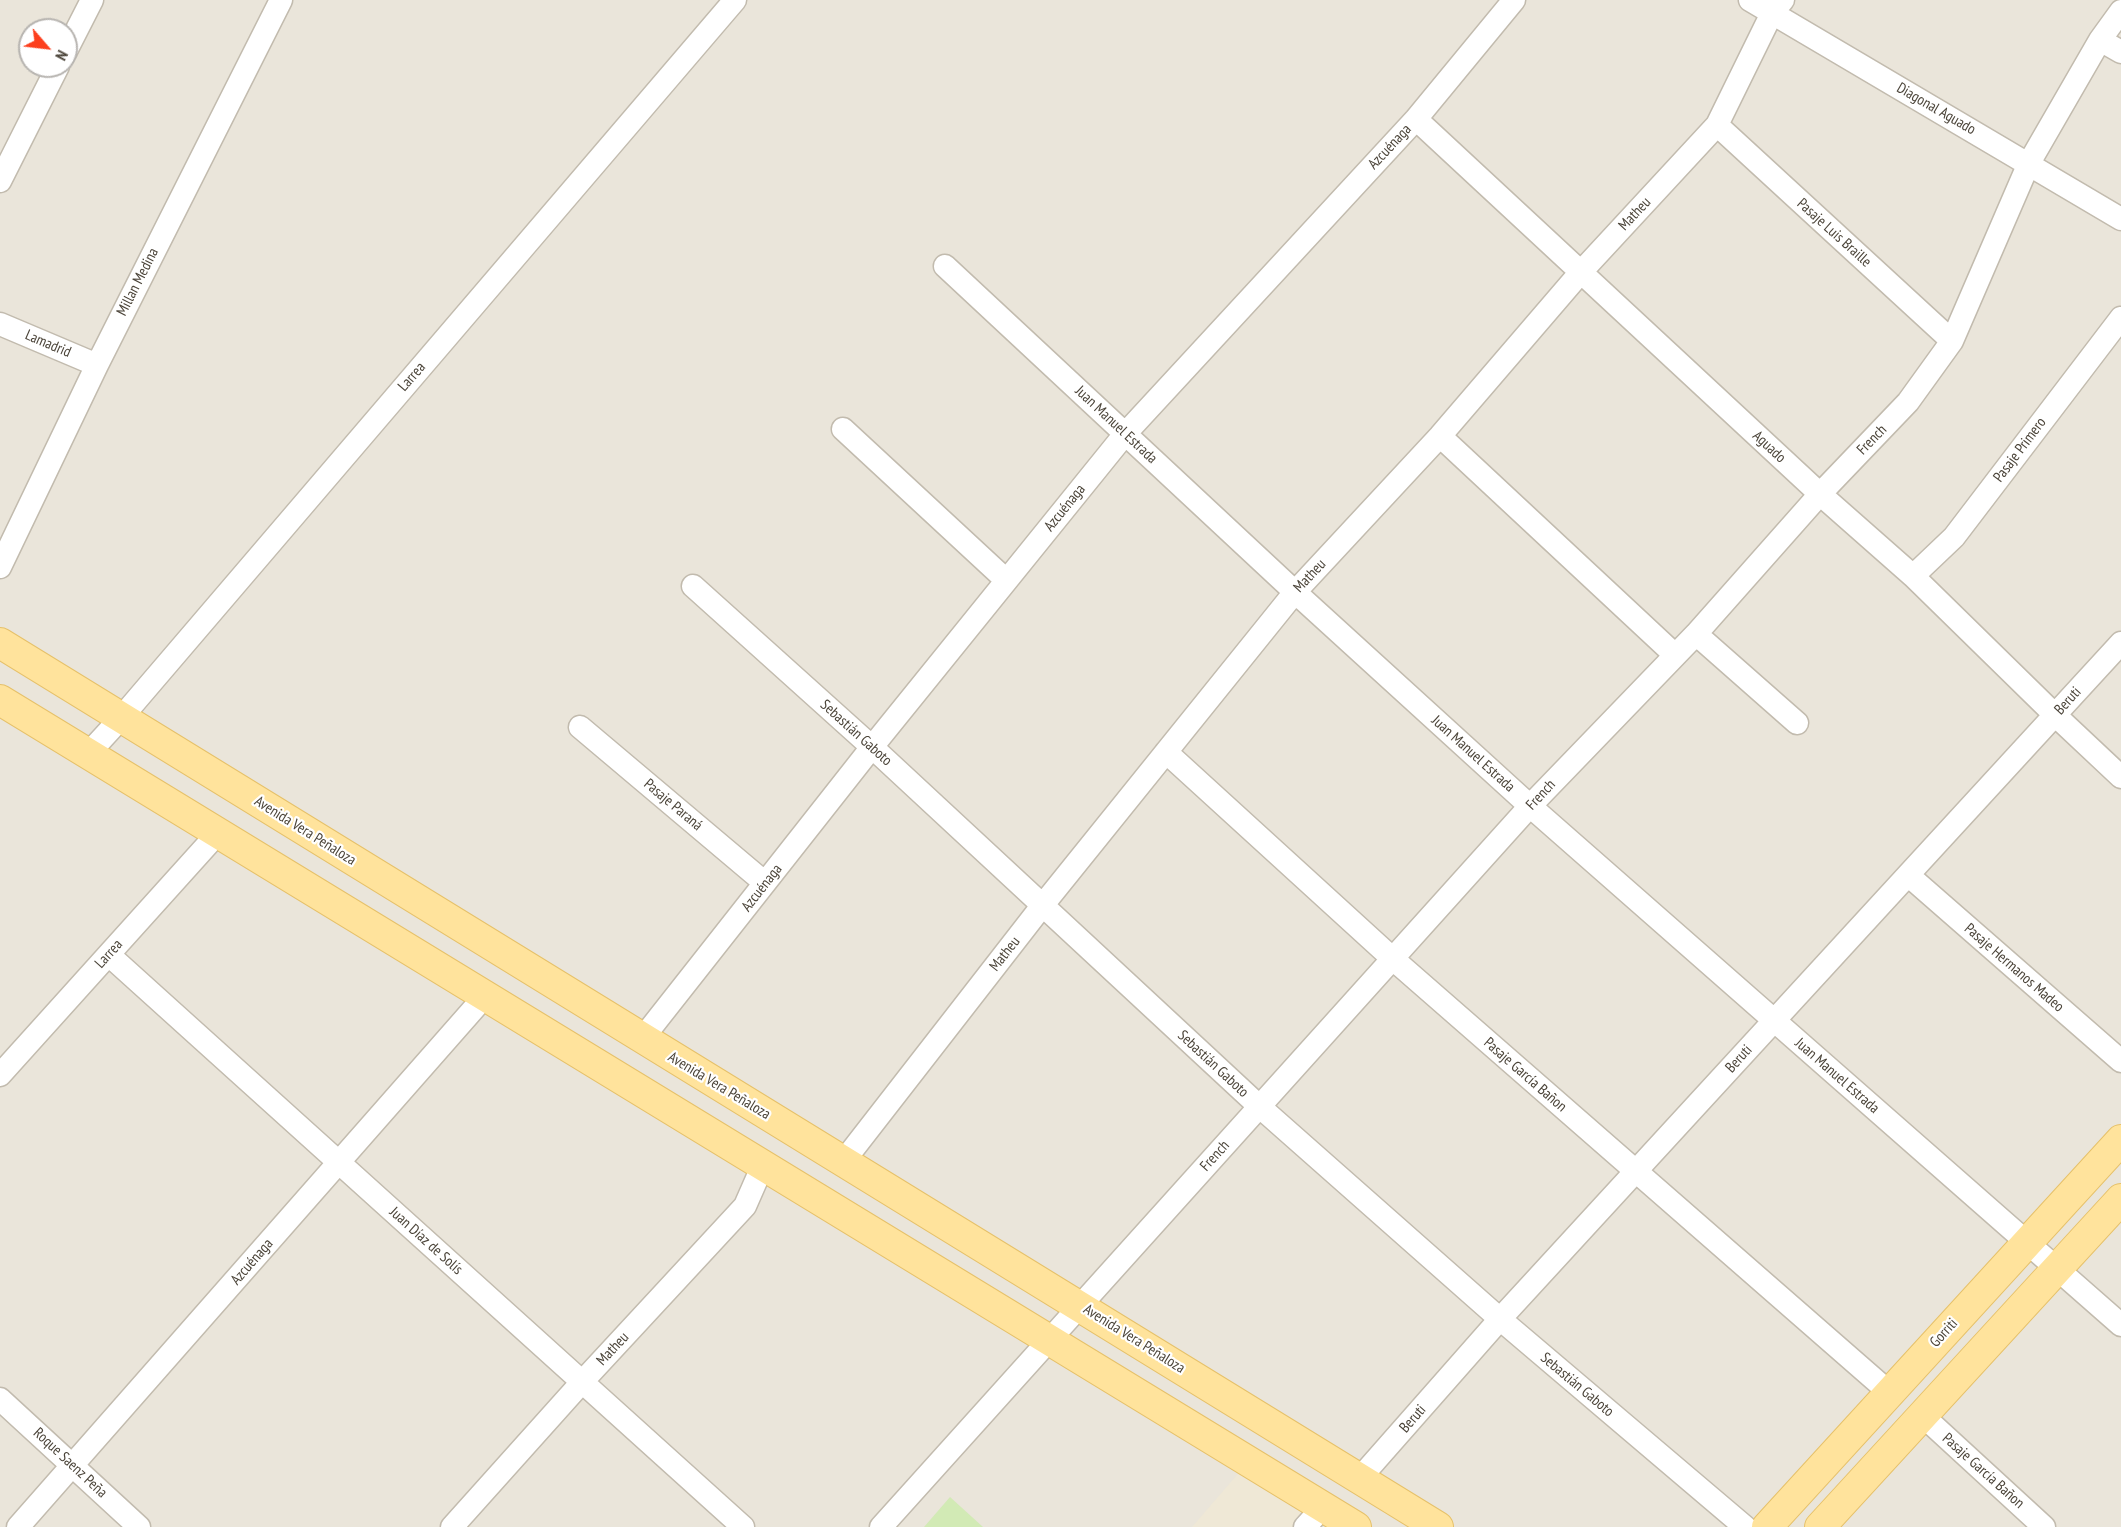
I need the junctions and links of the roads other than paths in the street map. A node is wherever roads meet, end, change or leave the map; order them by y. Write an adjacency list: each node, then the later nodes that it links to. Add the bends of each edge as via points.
1 (92, 0): 8 (street)
2 (281, 0): 22 (street, Millan Medina)
3 (735, 0): 38 (street, Larrea)
4 (1514, 0): 12 (street, Azcuénaga)
5 (1750, 0): 6 (street, Diagonal Aguado)
6 (1778, 7): 13 (street, Matheu); 14 (street, Diagonal Aguado)
7 (2121, 11): 9 (street, French)
8 (78, 27)
9 (2100, 40): 10 (street); 14 (street, French)
10 (2121, 51)
11 (52, 78): 15 (street)
12 (1416, 119): 18 (street, Aguado); 24 (street, Azcuénaga)
13 (1717, 125): 18 (street, Matheu); 21 (street, Pasaje Luis Braille)
14 (2029, 164): 16 (street, Diagonal Aguado); 21 (street, French)
15 (0, 181)
16 (2121, 219)
17 (945, 266): 24 (street, Juan Manuel Estrada)
18 (1580, 273): 25 (street, Matheu); 26 (street, Aguado)
19 (2121, 318): 28 (street, Pasaje Primero, via 1954,537)
20 (0, 324): 22 (street, Lamadrid)
21 (1952, 341): 26 (street, French, via 1908,402)
22 (97, 365): 27 (street, Millan Medina)
23 (843, 429): 29 (street)
24 (1125, 434): 29 (street, Azcuénaga); 31 (street, Juan Manuel Estrada)
25 (1440, 436): 31 (street, Matheu); 35 (street)
26 (1820, 494): 28 (street, Aguado); 32 (street, French)
27 (0, 567)
28 (1913, 576): 37 (street, Aguado)
29 (1006, 580): 41 (street, Azcuénaga)
30 (693, 586): 41 (street, Sebastián Gaboto)
31 (1295, 592): 42 (street, Matheu); 45 (street, Juan Manuel Estrada)
32 (1696, 634): 35 (street, French); 39 (street)
33 (0, 643): 38 (main road, Avenida Vera Peñaloza)
34 (2121, 643): 37 (street, Beruti)
35 (1675, 655): 45 (street, French)
36 (0, 700): 43 (main road)
37 (2055, 715): 44 (street, Aguado); 47 (street, Beruti)
38 (121, 718): 43 (street, Larrea); 54 (main road, Avenida Vera Peñaloza)
39 (1797, 723)
40 (580, 727): 48 (street, Pasaje Paraná)
41 (872, 747): 48 (street, Azcuénaga); 49 (street, Sebastián Gaboto)
42 (1166, 752): 49 (street, Matheu); 51 (street, Pasaje García Bañon)
43 (88, 754): 46 (main road)
44 (2121, 777)
45 (1530, 806): 51 (street, French); 53 (street, Juan Manuel Estrada)
46 (218, 833): 50 (street, Larrea); 52 (main road)
47 (1908, 875): 53 (street, Beruti); 55 (street, Pasaje Hermanos Madeo)
48 (765, 883): 54 (street, Azcuénaga)
49 (1042, 906): 57 (street, Sebastián Gaboto); 60 (street, Matheu)
50 (109, 955): 56 (street, Larrea); 59 (street, Juan Díaz de Solís)
51 (1392, 959): 57 (street, French); 62 (street, Pasaje García Bañon)
52 (485, 996): 59 (street, Azcuénaga); 61 (main road)
53 (1774, 1021): 62 (street, Beruti); 64 (street, Juan Manuel Estrada)
54 (642, 1039): 60 (main road, Avenida Vera Peñaloza)
55 (2121, 1061)
56 (0, 1075)
57 (1260, 1107): 66 (street, French); 67 (street, Sebastián Gaboto)
58 (2121, 1140): 64 (main road, Gorriti)
59 (339, 1162): 70 (street, Juan Díaz de Solís); 74 (street, Azcuénaga)
60 (843, 1162): 66 (main road, Avenida Vera Peñaloza)
61 (763, 1166): 69 (main road); 70 (street, Matheu, via 746,1206)
62 (1636, 1172): 67 (street, Beruti); 71 (street, Pasaje García Bañon)
63 (2121, 1198): 65 (main road)
64 (2027, 1242): 65 (street, Juan Manuel Estrada); 71 (main road, Gorriti)
65 (2058, 1268): 68 (street, Juan Manuel Estrada); 73 (main road)
66 (1080, 1306): 69 (street, French); 75 (main road, Avenida Vera Peñaloza)
67 (1500, 1320): 75 (street, Beruti); 84 (street, Sebastián Gaboto)
68 (2121, 1325)
69 (1050, 1341): 76 (main road); 81 (street, French)
70 (582, 1382): 79 (street, Matheu); 80 (street, Juan Díaz de Solís)
71 (1890, 1393): 85 (main road, Gorriti)
72 (0, 1399): 74 (street, Roque Saenz Peña)
73 (1922, 1415): 86 (main road); 87 (street, Pasaje García Bañon)
74 (74, 1466): 77 (street, Azcuénaga); 78 (street, Roque Saenz Peña)
75 (1360, 1478): 83 (main road, Avenida Vera Peñaloza)
76 (1314, 1517): 82 (main road)
77 (18, 1527)
78 (139, 1527)
79 (452, 1527)
80 (743, 1527)
81 (881, 1527)
82 (1356, 1527)
83 (1438, 1527)
84 (1745, 1527)
85 (1767, 1527)
86 (1820, 1527)
87 (2044, 1527)

